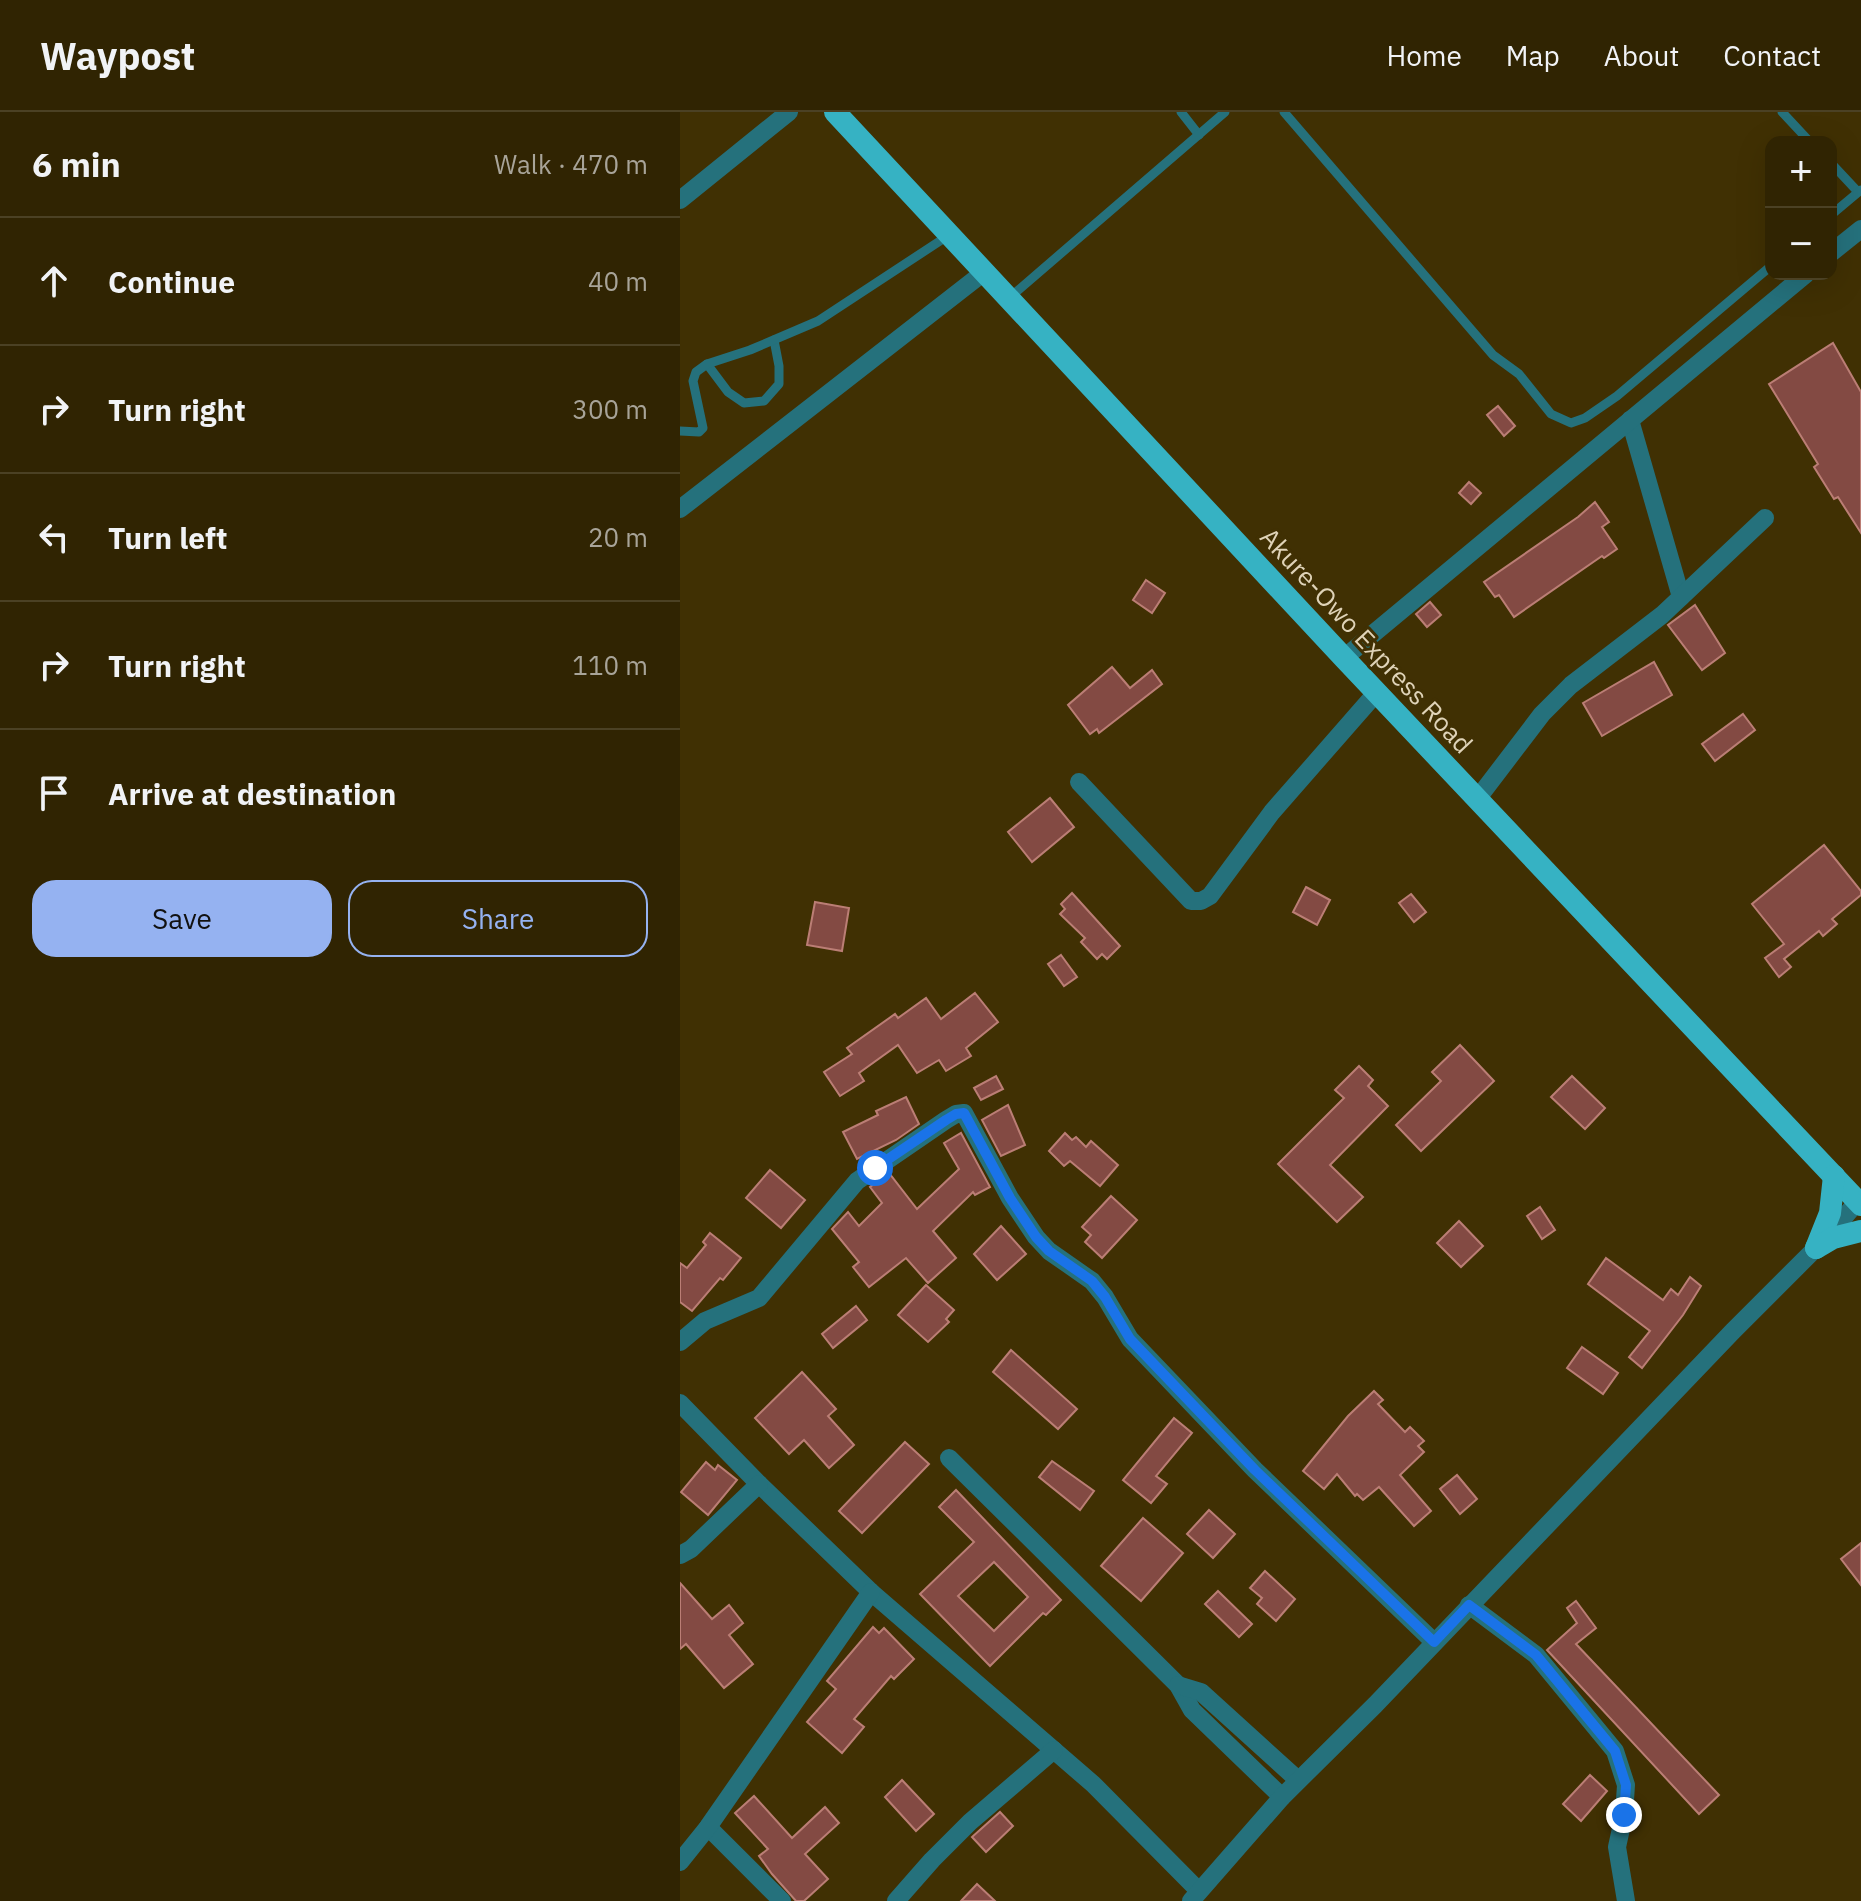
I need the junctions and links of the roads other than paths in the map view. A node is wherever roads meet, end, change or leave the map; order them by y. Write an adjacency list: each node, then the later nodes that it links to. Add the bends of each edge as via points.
1 (789, 112): 11 (street)
2 (835, 112): 14 (highway, Akure-Owo Express Road)
3 (1181, 112): 7 (lane)
4 (1225, 112): 7 (lane)
5 (1284, 112): 16 (lane, via 1493,355 1519,374 1560,420 1585,418 1617,396)
6 (1782, 112): 8 (lane)
7 (1199, 135): 19 (lane)
8 (1804, 136)
9 (1837, 169): 10 (lane)
10 (1860, 191): 12 (lane)
11 (680, 200)
12 (1837, 210)
13 (1861, 229): 15 (street)
14 (949, 235): 17 (highway, Akure-Owo Express Road); 20 (lane, via 818,321)
15 (1837, 248)
16 (1765, 271)
17 (983, 273): 19 (highway, Akure-Owo Express Road); 24 (street)
18 (1799, 280): 22 (street)
19 (1008, 299): 27 (highway, Akure-Owo Express Road)
20 (774, 340): 21 (lane); 21 (lane, via 779,384 764,401 744,403 728,392)
21 (707, 364): 23 (lane, via 693,381 703,428)
22 (1630, 420): 26 (street); 27 (street)
23 (680, 431)
24 (680, 509)
25 (1765, 518): 26 (street)
26 (1681, 597): 30 (street, via 1571,685)
27 (1344, 658): 28 (highway, Akure-Owo Express Road)
28 (1377, 692): 29 (street, via 1201,901 1191,901); 30 (highway, Akure-Owo Express Road)
29 (1079, 782)
30 (1478, 798): 31 (highway, Akure-Owo Express Road)
31 (1834, 1176): 32 (highway, Akure-Owo Express Road); 34 (highway, via 1830,1213)
32 (1859, 1203): 34 (street)
33 (1861, 1231): 34 (highway)
34 (1816, 1248): 41 (street)
35 (680, 1342): 42 (street, via 705,1321 759,1298 857,1181 964,1113 1036,1237 1092,1281 1140,1349 1255,1470)
36 (680, 1403): 38 (street)
37 (949, 1458): 43 (street)
38 (759, 1484): 39 (street); 40 (street)
39 (680, 1555)
40 (871, 1592): 44 (street); 47 (street)
41 (1469, 1605): 42 (street); 52 (street, via 1536,1655 1615,1751 1626,1785 1617,1847)
42 (1434, 1642): 45 (street)
43 (1178, 1685): 45 (street, via 1201,1692); 46 (street, via 1192,1710)
44 (1054, 1750): 49 (street, via 1116,1805); 51 (street, via 970,1822)
45 (1298, 1780): 46 (street)
46 (1282, 1797): 49 (street)
47 (708, 1827): 48 (street); 50 (street)
48 (680, 1862)
49 (1195, 1896)
50 (782, 1901)
51 (896, 1901)
52 (1626, 1901)

